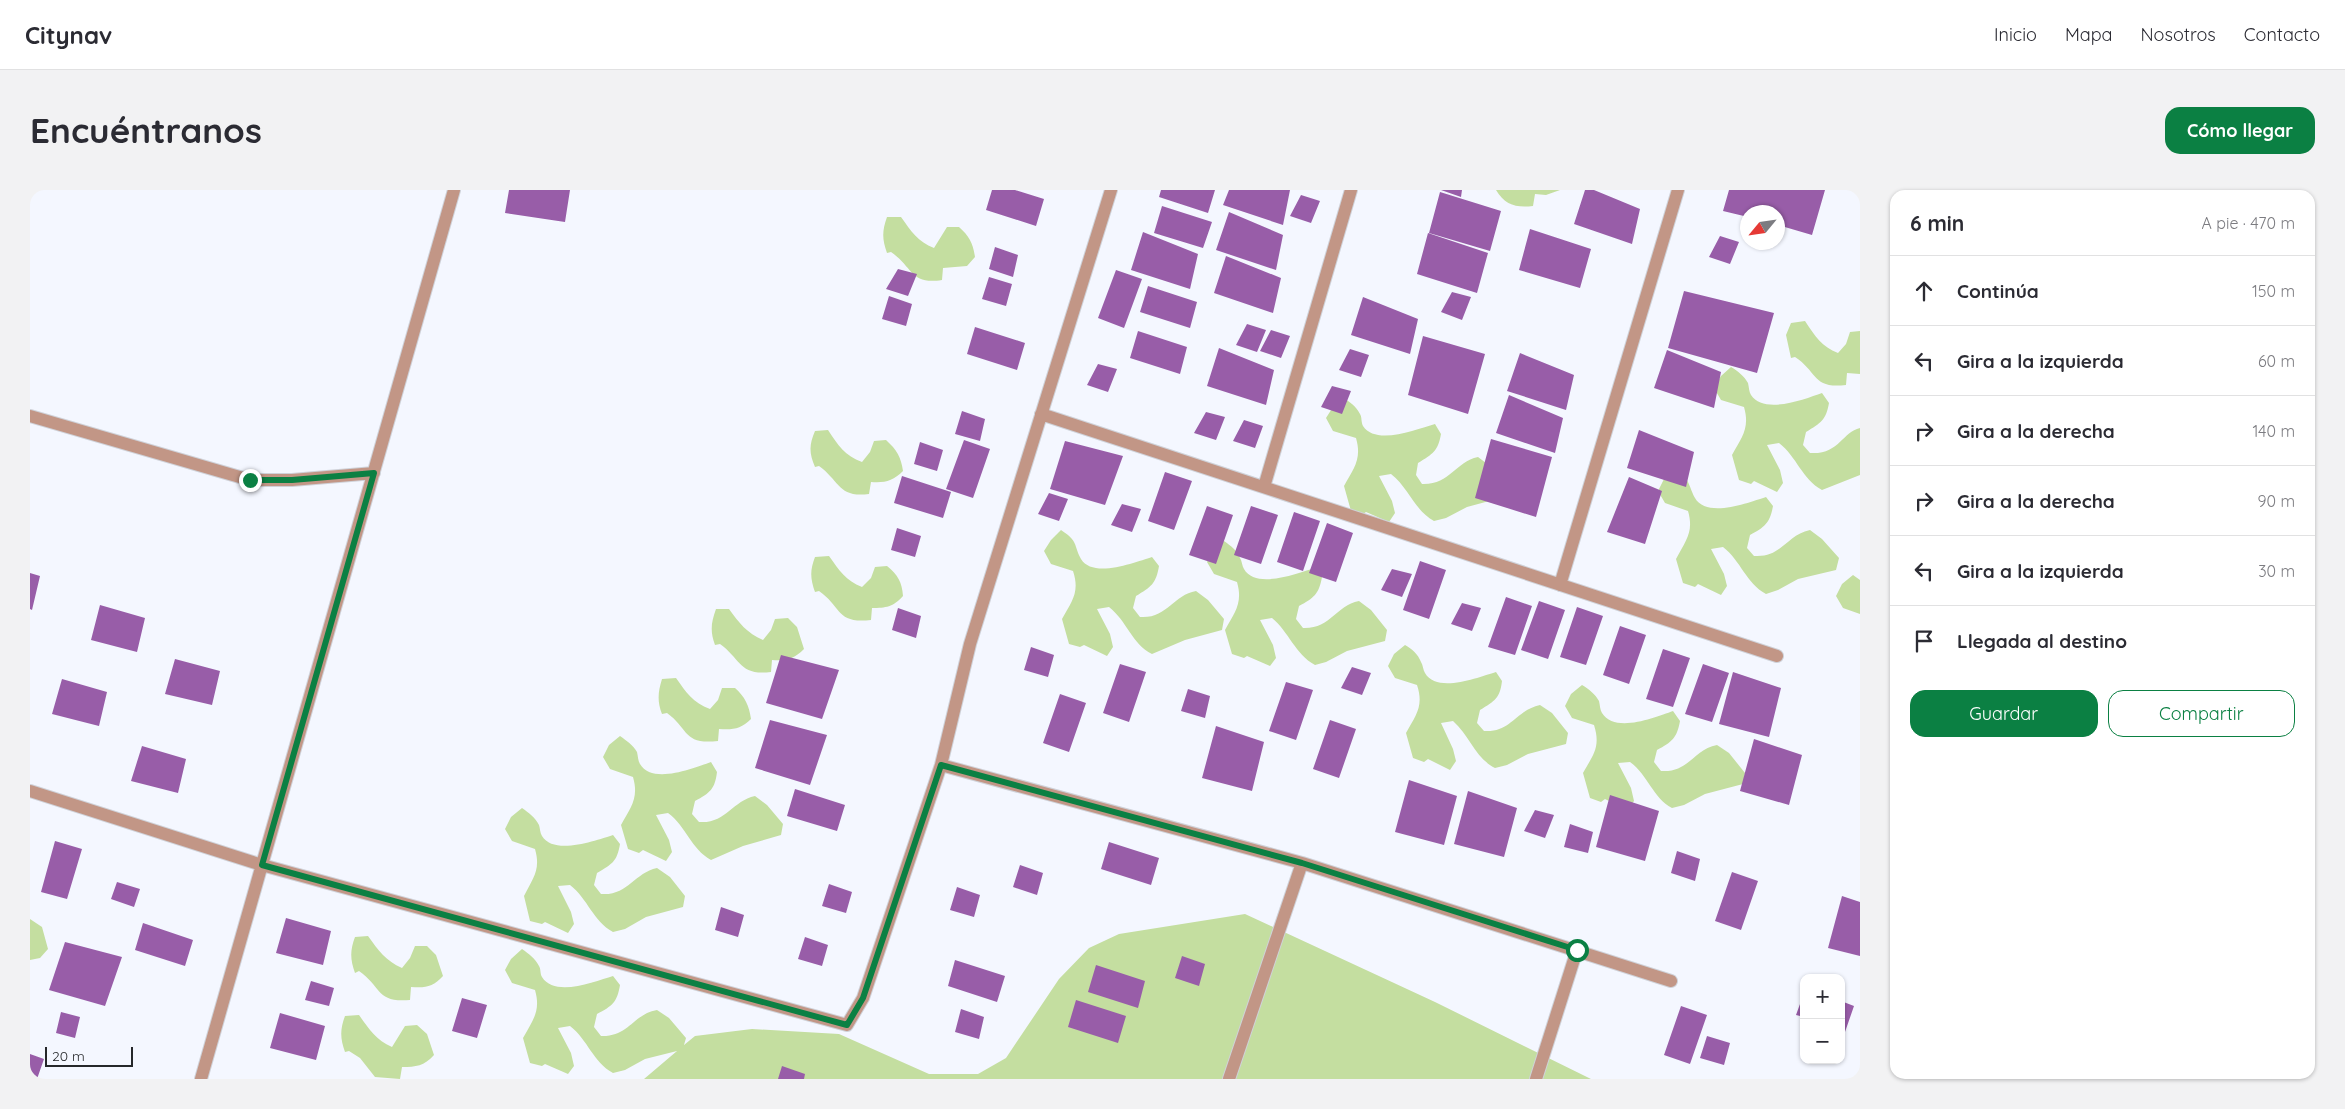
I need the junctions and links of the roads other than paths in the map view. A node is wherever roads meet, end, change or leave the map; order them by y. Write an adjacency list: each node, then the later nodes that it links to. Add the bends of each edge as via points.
1 (454, 190): 7 (street)
2 (1111, 190): 5 (street)
3 (1351, 190): 8 (street)
4 (1678, 190): 9 (street)
5 (1041, 414): 8 (street); 11 (street, via 970,644)
6 (30, 416): 7 (street, via 250,480)
7 (374, 473): 14 (street)
8 (1264, 487): 9 (street)
9 (1560, 585): 10 (street)
10 (1777, 656)
11 (941, 765): 13 (street); 14 (street, via 863,998 847,1025)
12 (30, 790): 14 (street)
13 (1302, 863): 15 (street); 18 (street)
14 (262, 865): 17 (street)
15 (1577, 950): 16 (street); 19 (street)
16 (1672, 981)
17 (201, 1079)
18 (1229, 1079)
19 (1536, 1079)

